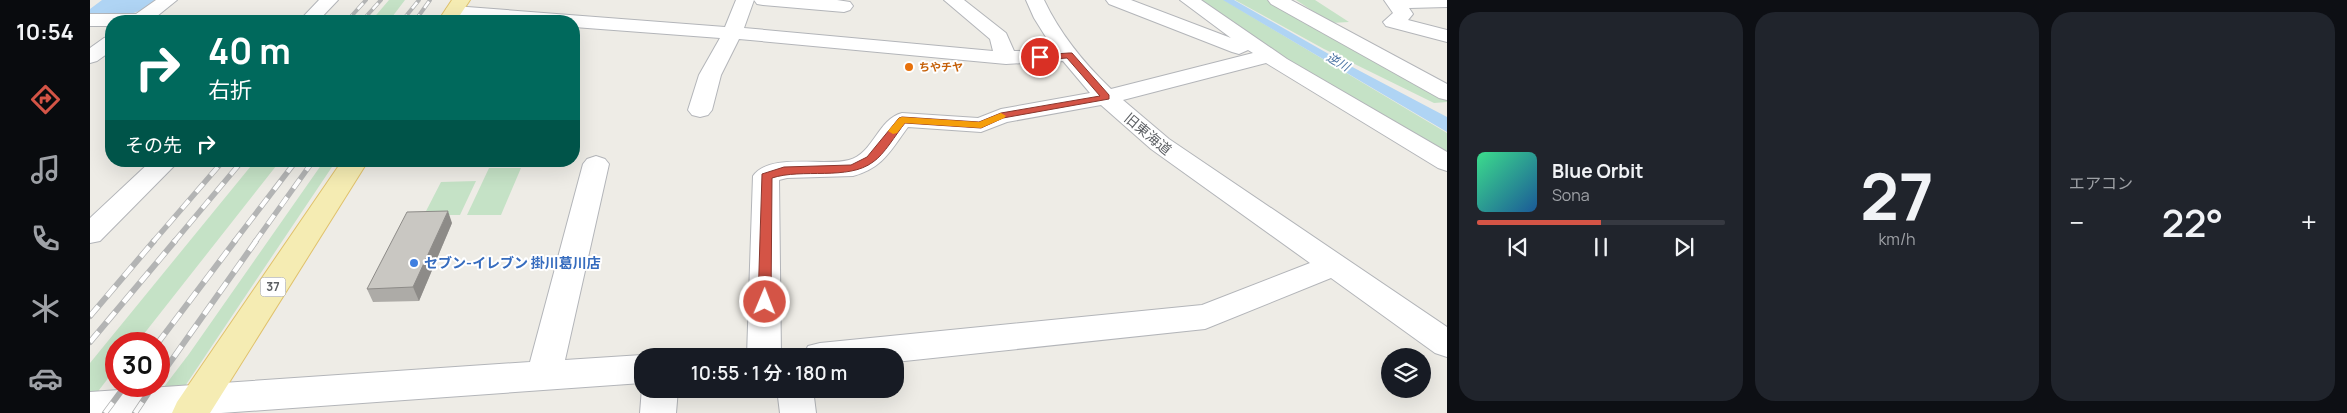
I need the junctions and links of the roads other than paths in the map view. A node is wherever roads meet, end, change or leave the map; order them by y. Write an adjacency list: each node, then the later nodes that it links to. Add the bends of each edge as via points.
1 (168, 0): 14 (street)
2 (329, 0): 15 (street)
3 (745, 0): 20 (street)
4 (763, 0): 12 (street)
5 (953, 0): 25 (street, via 999,37)
6 (1035, 0): 23 (street, 旧東海道, via 1043,18)
7 (1115, 0): 26 (street)
8 (1189, 0): 26 (street)
9 (1277, 0): 27 (street)
10 (1394, 1): 11 (street); 21 (street, via 1404,14 1393,22)
11 (1447, 2)
12 (844, 6)
13 (454, 11): 16 (street)
14 (148, 15)
15 (314, 15)
16 (505, 15)
17 (90, 20): 18 (street)
18 (105, 20)
19 (580, 21): 20 (street)
20 (732, 33): 25 (street); 29 (street, via 710,75)
21 (1447, 36)
22 (105, 46): 24 (street)
23 (1069, 55): 25 (street); 28 (street, 旧東海道)
24 (90, 57)
25 (1006, 58)
26 (1272, 60): 28 (street); 31 (street)
27 (1447, 93)
28 (1106, 97): 35 (street, 旧東海道, via 1160,144); 37 (street, via 1001,116 981,126 902,120 870,160 853,168 784,170 766,176)
29 (700, 110)
30 (596, 164): 40 (street)
31 (1447, 164)
32 (160, 167): 34 (street)
33 (351, 167): 44 (main road, 37)
34 (90, 234)
35 (1335, 265): 36 (street, 旧東海道); 38 (street, via 1205,317)
36 (1447, 344)
37 (764, 348)
38 (899, 348)
39 (634, 371): 40 (street)
40 (544, 377): 44 (street)
41 (659, 398): 45 (street)
42 (796, 398): 46 (street)
43 (90, 407): 44 (street)
44 (194, 407)
45 (658, 413)
46 (798, 413)

